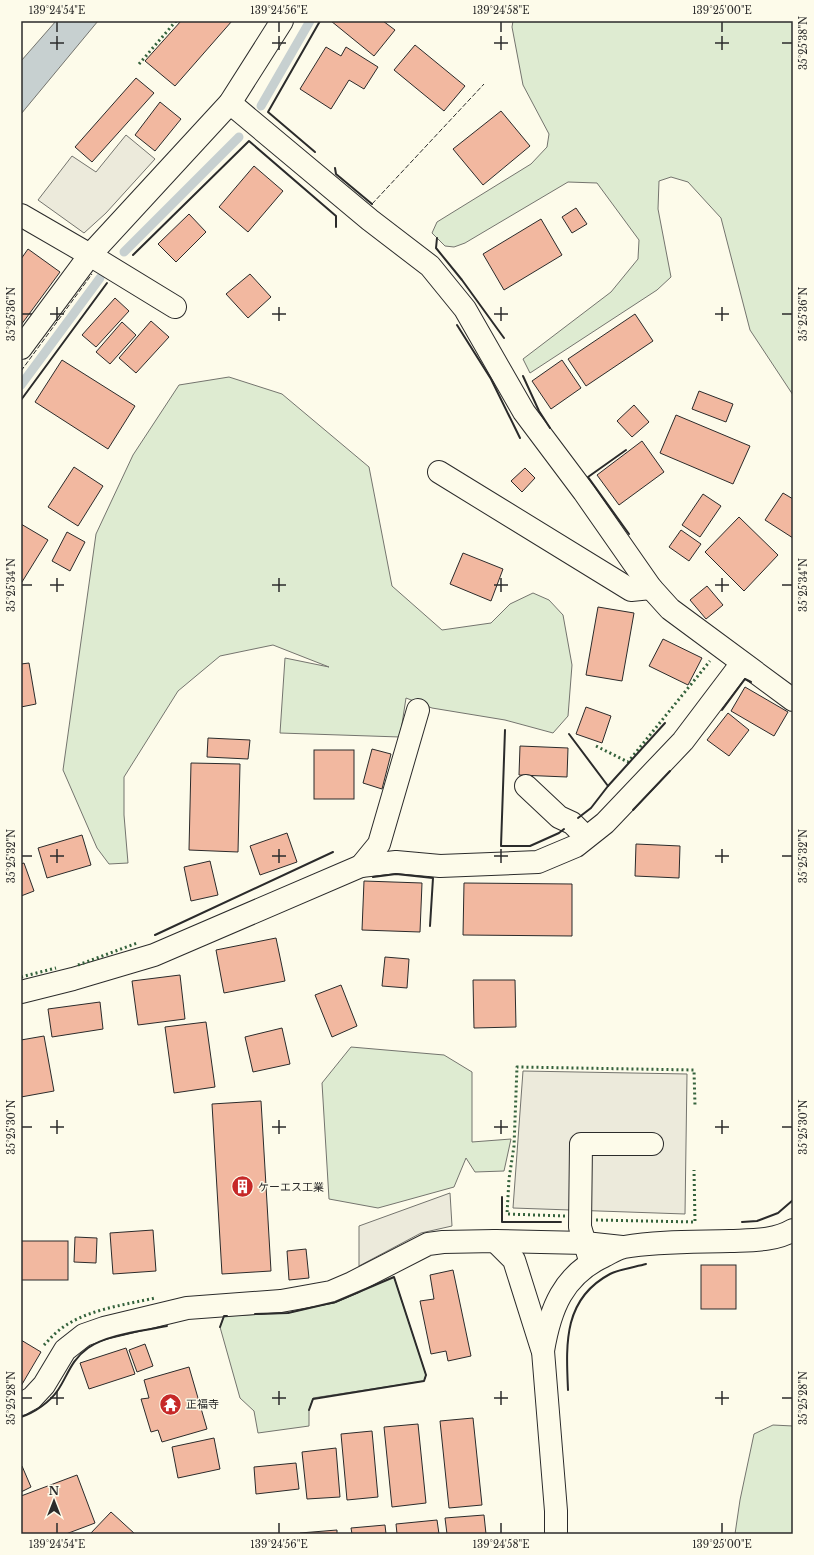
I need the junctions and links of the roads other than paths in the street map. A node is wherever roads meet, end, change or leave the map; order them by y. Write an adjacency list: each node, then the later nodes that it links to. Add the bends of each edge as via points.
1 (282, 21): 2 (street)
2 (230, 103): 4 (street); 8 (street, via 370,220 430,266 466,309 524,412)
3 (21, 215): 4 (street)
4 (90, 255): 5 (street); 6 (street)
5 (175, 307)
6 (21, 348)
7 (439, 472): 8 (street, via 631,590)
8 (652, 588): 9 (street, via 670,609)
9 (742, 663): 10 (street); 13 (street, via 683,741 605,823)
10 (793, 700)
11 (418, 710): 14 (street, via 379,844)
12 (526, 786): 13 (street, via 559,817 572,823)
13 (586, 837): 14 (street, via 576,846 538,862 440,866 396,862)
14 (360, 866): 15 (street, via 154,955)
15 (21, 992)
16 (652, 1144): 19 (street, via 581,1144 580,1227)
17 (793, 1230): 19 (street, via 787,1234 758,1240 663,1243)
18 (495, 1240): 19 (street); 20 (street, via 514,1260); 21 (street, via 428,1244 331,1292 281,1302 187,1308 84,1335 65,1350 44,1385 32,1398)
19 (588, 1253): 20 (street, via 557,1302 547,1327)
20 (542, 1351): 22 (street)
21 (21, 1404)
22 (556, 1534)

